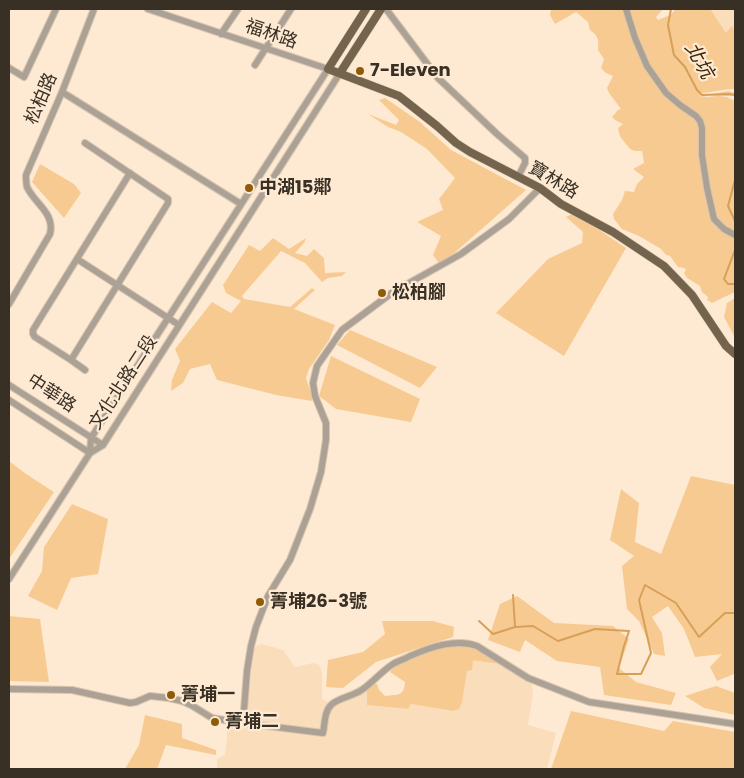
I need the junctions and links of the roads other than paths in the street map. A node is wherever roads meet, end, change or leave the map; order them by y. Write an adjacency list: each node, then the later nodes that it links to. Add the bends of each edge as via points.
1 (56, 9): 13 (street, via 24,77)
2 (94, 9): 16 (street, 松柏路)
3 (148, 9): 10 (street, 福林路)
4 (238, 9): 10 (street)
5 (291, 9): 11 (street)
6 (366, 9): 14 (main road, 文化北路二段)
7 (381, 9): 15 (main road, 文化北路二段)
8 (386, 9): 19 (street, via 438,78 525,158)
9 (626, 9): 22 (street, via 647,66 666,93 700,121 702,155 714,220)
10 (221, 34): 11 (street, 福林路)
11 (265, 48): 12 (street); 14 (street, 福林路)
12 (255, 65)
13 (9, 68)
14 (328, 69): 15 (main road, 寶林路); 21 (street, 文化北路二段)
15 (340, 73): 19 (main road, 寶林路, via 399,96 456,143); 27 (street, 文化北路二段)
16 (62, 92): 21 (street); 25 (street, 松柏路, via 26,175 27,187 52,227)
17 (85, 143): 18 (street)
18 (130, 174): 23 (street); 24 (street, via 169,200)
19 (518, 177): 20 (main road, 寶林路)
20 (540, 188): 28 (main road, 寶林路, via 664,266 692,295 726,346); 38 (street, via 509,219 461,254 393,292 342,330 317,366 313,382 315,396 326,423 321,472 290,560 268,596 256,627 247,672)
21 (241, 204): 26 (street, 文化北路二段)
22 (735, 235)
23 (77, 259): 24 (street); 29 (street, via 33,330 35,337)
24 (118, 285): 26 (street); 29 (street)
25 (9, 304)
26 (168, 318): 27 (street); 33 (street, 文化北路二段)
27 (179, 325): 34 (street, 文化北路二段)
28 (735, 354)
29 (71, 360): 30 (street)
30 (85, 370)
31 (9, 385): 33 (street, 中華路)
32 (9, 400): 35 (street, 中華路)
33 (91, 438): 34 (street, 中華路); 35 (street, 文化北路二段)
34 (102, 445): 35 (street, 文化北路二段)
35 (90, 453): 36 (street)
36 (9, 579)
37 (9, 689): 38 (street, via 79,691 130,703 150,696 169,698 182,701 212,718)
38 (243, 723): 39 (street, via 323,733 326,712 332,704 363,689 395,663 442,645 469,643 528,678 588,702)
39 (735, 724)

